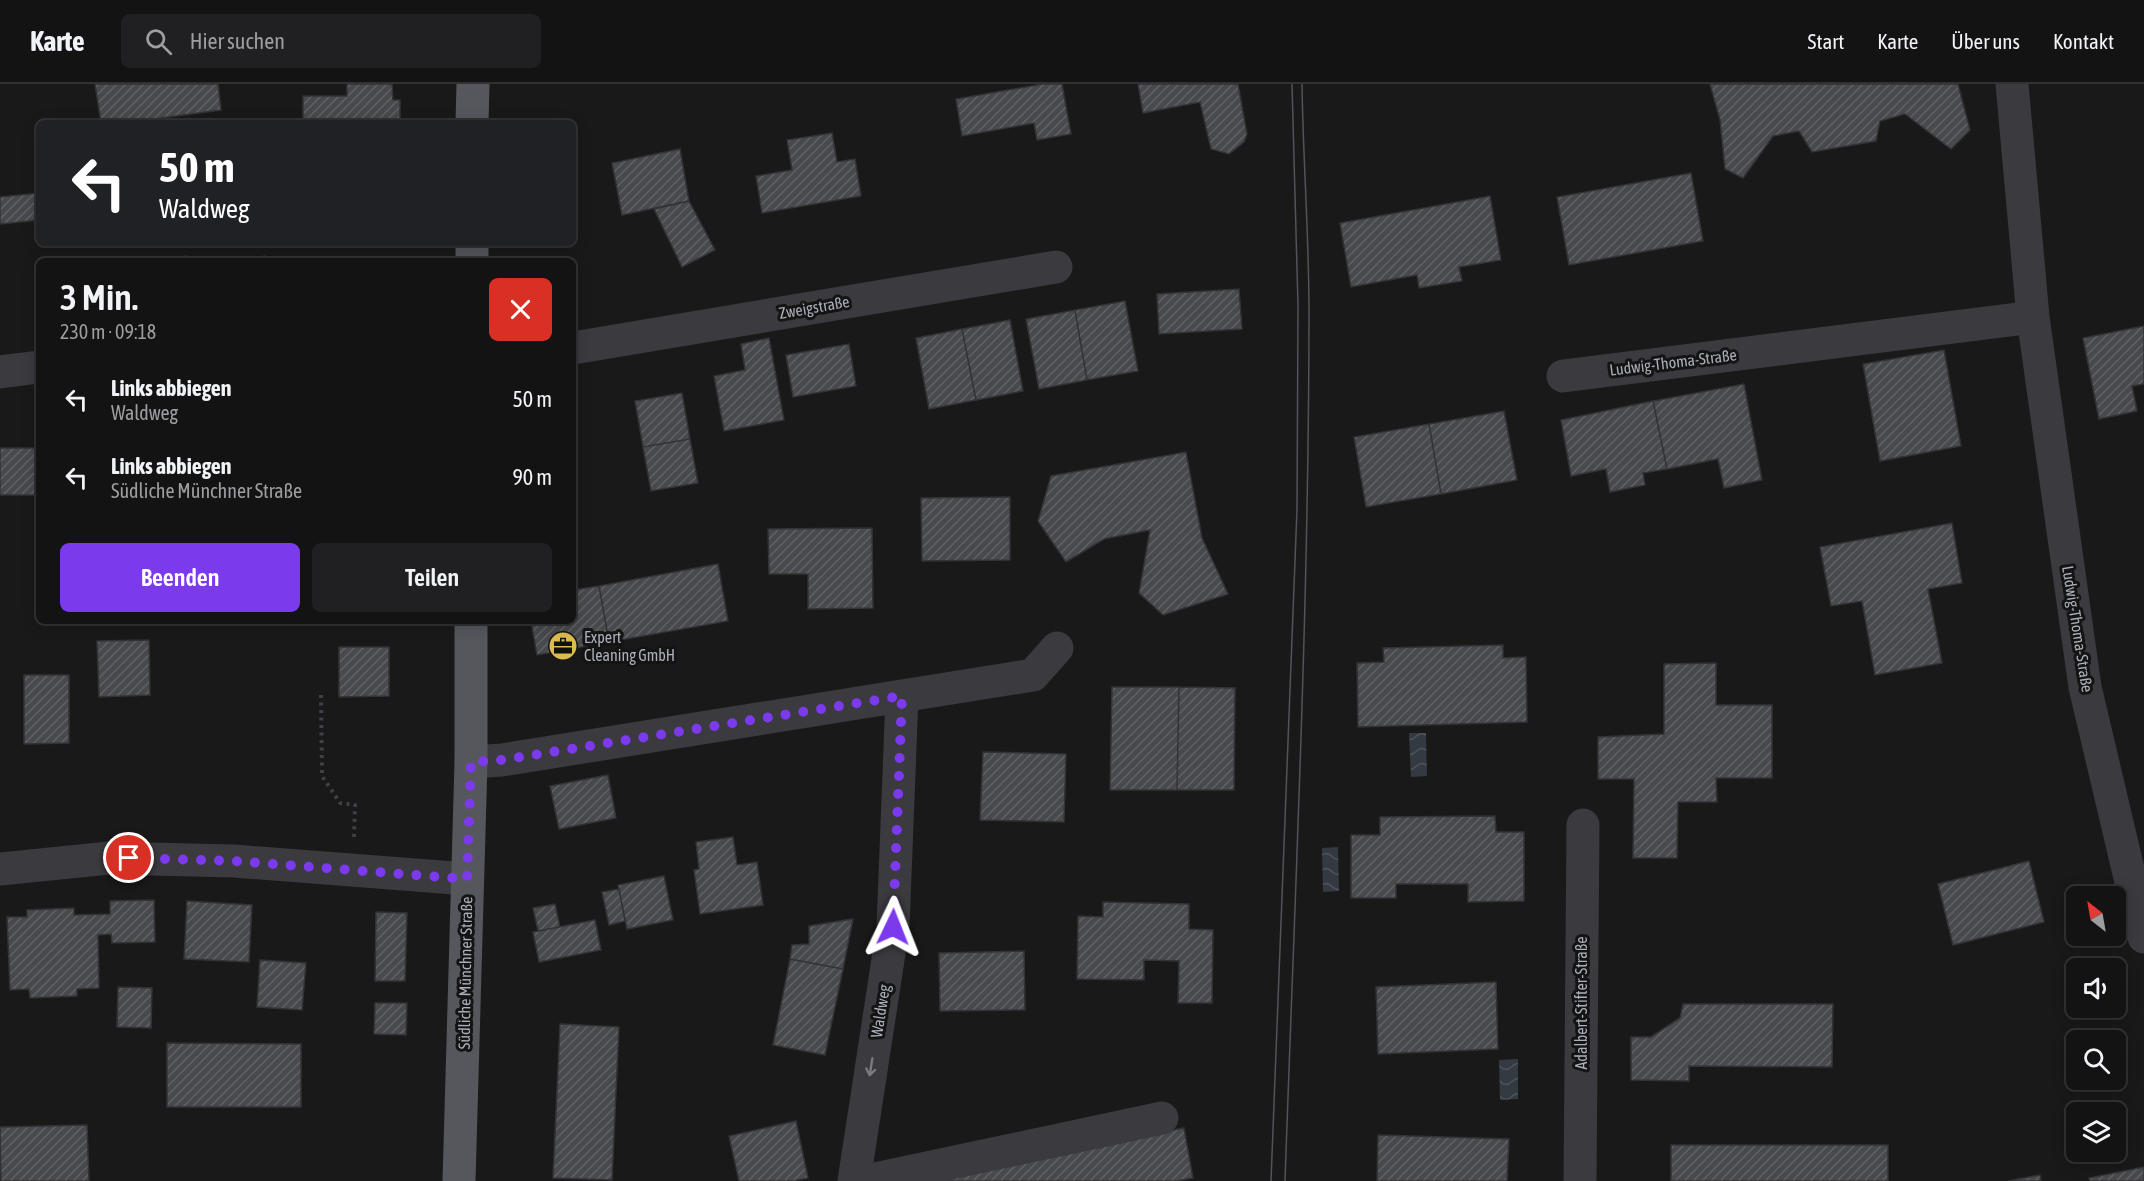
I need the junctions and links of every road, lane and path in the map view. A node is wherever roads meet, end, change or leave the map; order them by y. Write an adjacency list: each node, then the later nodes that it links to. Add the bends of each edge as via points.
1 (473, 84): 3 (main road)
2 (2012, 84): 5 (street, Ludwig-Thoma-Straße)
3 (472, 120)
4 (1056, 267): 6 (street, Zweigstraße)
5 (2033, 317): 9 (street, Ludwig-Thoma-Straße); 19 (street, Ludwig-Thoma-Straße, via 2085,687)
6 (576, 347)
7 (36, 367): 8 (street)
8 (0, 372)
9 (1563, 376)
10 (471, 624): 14 (main road, Südliche Münchner Straße)
11 (1057, 648): 13 (street, via 1033,675)
12 (321, 695): 17 (path, via 322,776 340,803 355,805)
13 (902, 696): 14 (street); 22 (street, Waldweg, one-way to 22, via 893,927)
14 (471, 762): 18 (main road, Südliche Münchner Straße)
15 (1582, 825): 24 (street, Adalbert-Stifter-Straße)
16 (0, 869): 17 (street, via 108,858 234,861)
17 (353, 871): 18 (street)
18 (467, 879): 21 (main road, Südliche Münchner Straße)
19 (2144, 938)
20 (1162, 1118): 23 (street)
21 (459, 1181)
22 (854, 1181)
23 (866, 1181)
24 (1580, 1181)

